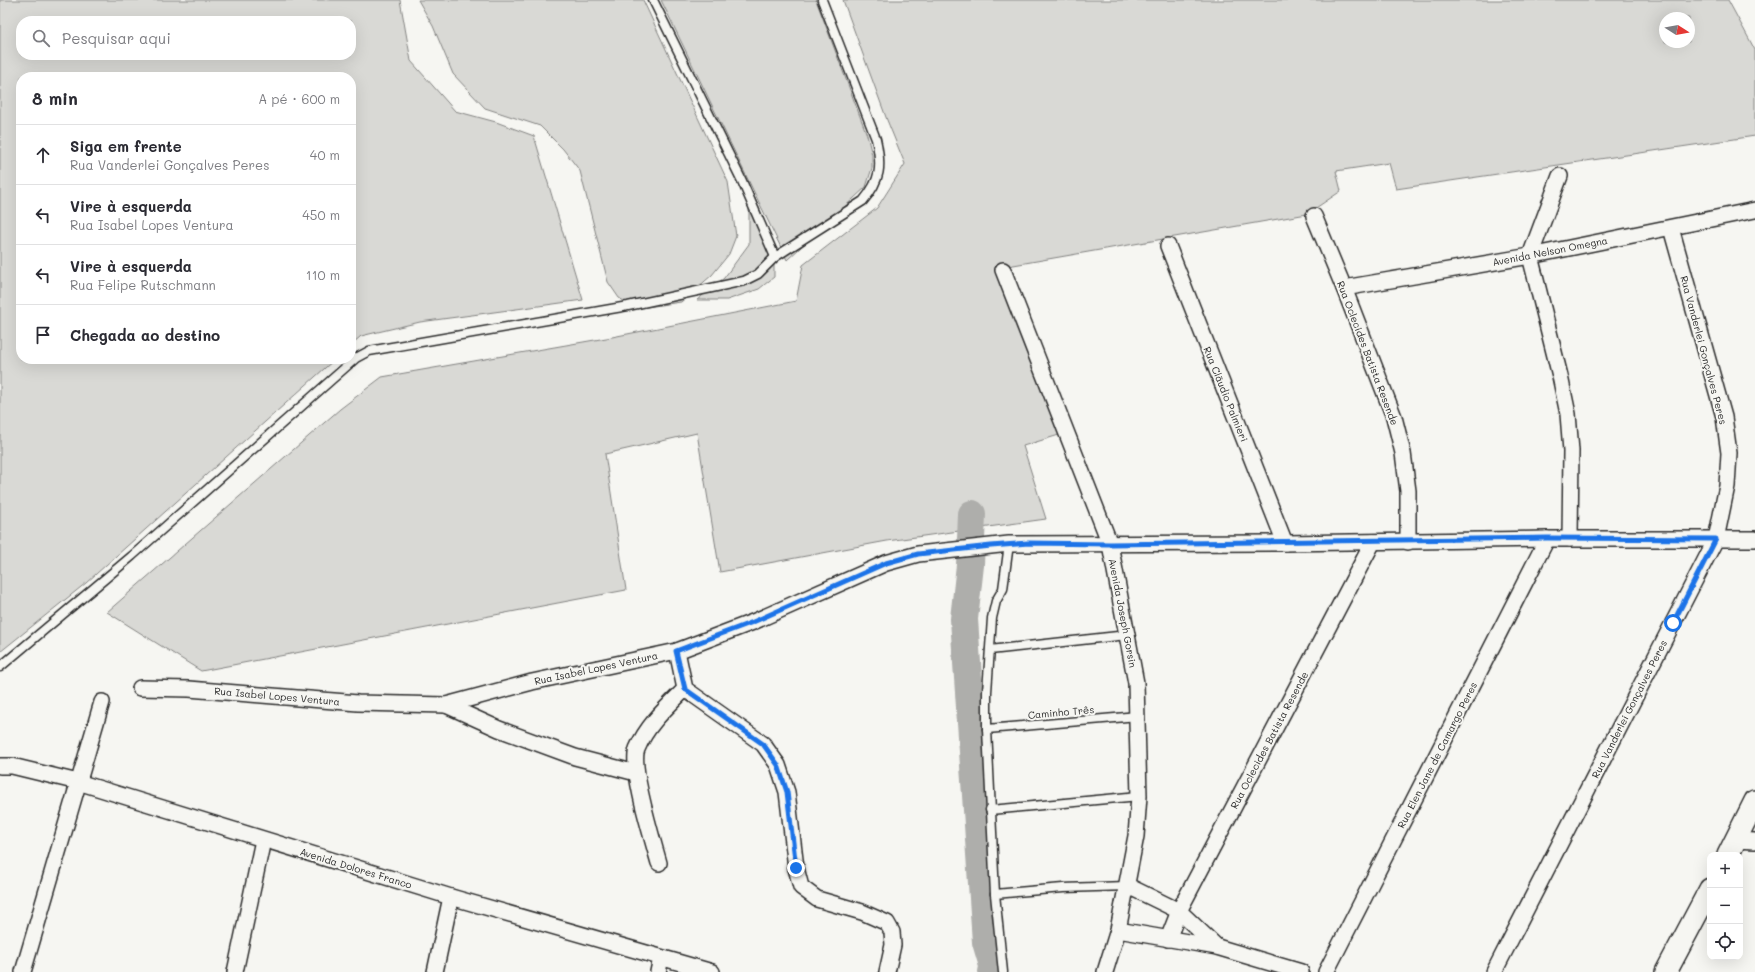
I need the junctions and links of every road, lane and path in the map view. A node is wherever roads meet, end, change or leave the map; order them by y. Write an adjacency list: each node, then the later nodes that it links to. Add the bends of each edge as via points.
1 (653, 0): 9 (lane, via 742,181)
2 (822, 0): 9 (lane, via 876,140 880,157 878,175 874,187 863,201)
3 (1560, 176): 8 (street)
4 (1755, 210): 6 (street, Avenida Nelson Omegna)
5 (1314, 216): 11 (street, Rua Oclecides Batista Resende)
6 (1671, 228): 8 (street, Avenida Nelson Omegna); 16 (street, Rua Vanderlei Gonçalves Peres, via 1724,417 1729,453 1727,486)
7 (1168, 246): 20 (street, Rua Clãudio Palmieri)
8 (1530, 256): 11 (street, Avenida Nelson Omegna); 15 (street, via 1568,414 1571,451)
9 (775, 257): 12 (lane, via 758,274 744,281 628,306 369,351)
10 (1003, 270): 22 (street, Avenida Joseph Gorsin)
11 (1344, 288): 19 (street, Rua Oclecides Batista Resende, via 1394,417 1403,453 1408,491)
12 (356, 358)
13 (349, 364): 26 (lane, via 132,556)
14 (1547, 538): 15 (street, Rua Isabel Lopes Ventura); 19 (street, Rua Isabel Lopes Ventura); 59 (street, Rua Elen Jane de Camargo Peres)
15 (1570, 539): 16 (street, Rua Isabel Lopes Ventura)
16 (1716, 539): 17 (street, Rua Isabel Lopes Ventura); 60 (street, Rua Vanderlei Gonçalves Peres)
17 (1755, 539)
18 (1373, 542): 19 (street, Rua Isabel Lopes Ventura); 20 (street, Rua Isabel Lopes Ventura); 46 (street, Rua Oclecides Batista Resende)
19 (1408, 542)
20 (1285, 543): 22 (street, Rua Isabel Lopes Ventura)
21 (1009, 544): 22 (street, Rua Isabel Lopes Ventura); 24 (lane, via 1002,589 992,618); 25 (street, Rua Isabel Lopes Ventura, via 918,554 886,563 753,622)
22 (1110, 544): 23 (street, Avenida Joseph Gorsin)
23 (1127, 635): 24 (lane); 31 (street, Avenida Joseph Gorsin, via 1136,683)
24 (990, 650): 32 (lane)
25 (676, 651): 28 (street); 30 (street, Rua Isabel Lopes Ventura, via 532,682)
26 (0, 667)
27 (140, 688): 30 (street, Rua Isabel Lopes Ventura, via 182,688 358,703)
28 (685, 689): 34 (street, via 662,711 645,734 637,751); 55 (street, via 763,744 778,765 787,792 796,868 801,888 817,899 862,912 887,923 892,932 893,945)
29 (102, 702): 35 (street)
30 (446, 705): 34 (street, via 499,729 575,757)
31 (1138, 716): 32 (lane, Caminho Três); 36 (street, Avenida Joseph Gorsin)
32 (987, 729): 38 (lane)
33 (0, 766): 35 (street, Avenida Dolores Franco, via 12,766)
34 (636, 773): 41 (street)
35 (78, 782): 39 (street, Avenida Dolores Franco); 51 (street)
36 (1139, 796): 38 (lane); 42 (street, Avenida Joseph Gorsin)
37 (1755, 801): 40 (main road)
38 (990, 810): 43 (lane)
39 (263, 840): 45 (street, Avenida Dolores Franco); 52 (street)
40 (1739, 845)
41 (659, 863)
42 (1128, 886): 43 (lane); 46 (street); 47 (street, Avenida Joseph Gorsin)
43 (995, 894): 56 (lane)
44 (1707, 894): 61 (main road)
45 (451, 897): 50 (street, Avenida Dolores Franco); 53 (street)
46 (1179, 911): 48 (street, Rua Oclecides Batista Resende); 49 (street)
47 (1118, 930): 48 (street); 57 (street, Avenida Joseph Gorsin)
48 (1168, 939): 49 (street)
49 (1217, 947): 58 (street)
50 (659, 965): 54 (street, Avenida Dolores Franco)
51 (21, 969)
52 (235, 972)
53 (435, 972)
54 (712, 972)
55 (887, 972)
56 (1003, 972)
57 (1105, 972)
58 (1301, 972)
59 (1326, 972)
60 (1494, 972)
61 (1666, 972)

